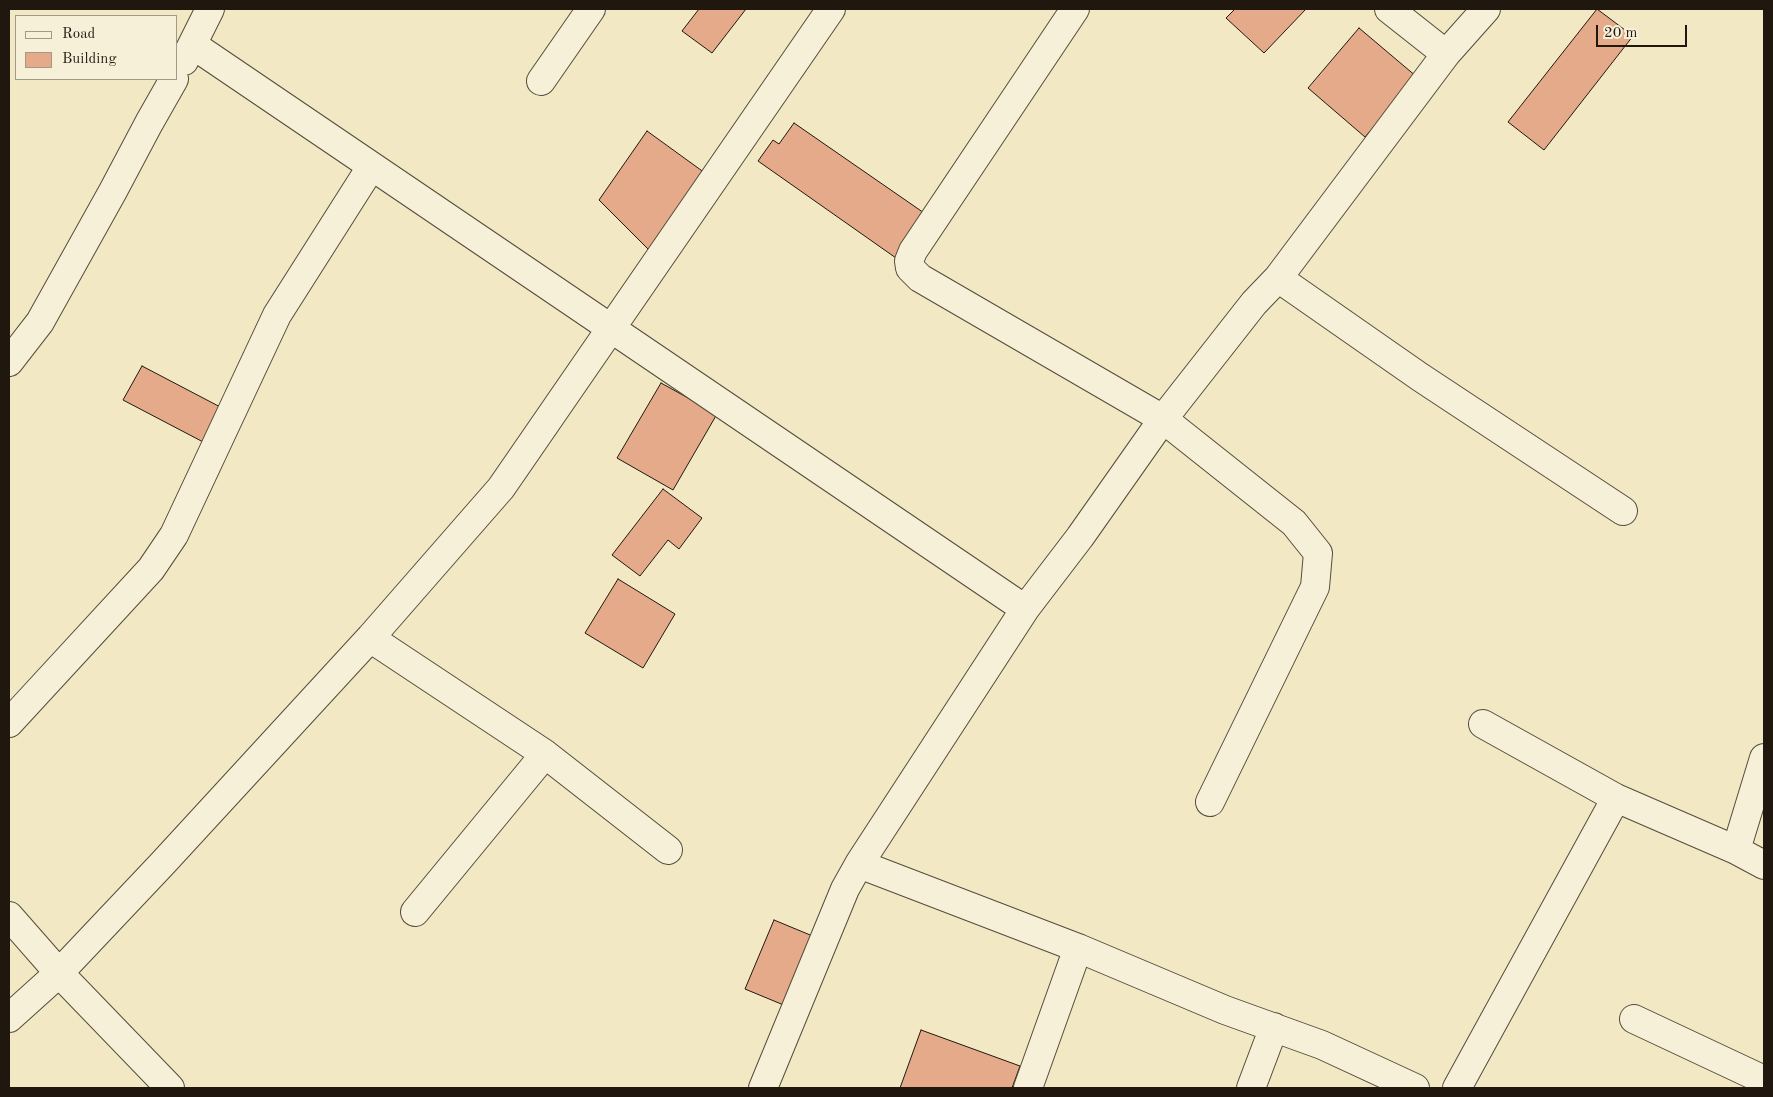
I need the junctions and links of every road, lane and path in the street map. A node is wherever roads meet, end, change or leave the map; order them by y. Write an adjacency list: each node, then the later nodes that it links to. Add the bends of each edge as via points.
1 (210, 9): 7 (street)
2 (591, 9): 11 (street)
3 (831, 9): 14 (street)
4 (1075, 9): 16 (street, via 913,250 910,268 920,278)
5 (1389, 9): 8 (street)
6 (1486, 9): 8 (street)
7 (193, 45): 9 (street); 12 (street)
8 (1446, 54): 13 (street)
9 (178, 71)
10 (173, 80): 15 (street, via 40,322)
11 (541, 81)
12 (371, 166): 14 (street); 20 (street, via 277,315 174,535 151,569)
13 (1278, 278): 16 (street, via 1254,303); 17 (street)
14 (612, 328): 18 (street); 19 (street, via 501,488)
15 (9, 362)
16 (1163, 419): 18 (street); 25 (street, via 1294,523 1318,554 1314,587)
17 (1623, 512)
18 (1025, 609): 28 (street)
19 (370, 638): 22 (street); 33 (street)
20 (9, 724)
21 (1483, 724): 24 (street)
22 (545, 754): 26 (street); 30 (street)
23 (1764, 758): 27 (street)
24 (1616, 798): 27 (street); 43 (street)
25 (1210, 802)
26 (668, 850)
27 (1736, 850): 29 (street)
28 (859, 864): 32 (street); 39 (street, via 845,889)
29 (1764, 865)
30 (416, 912)
31 (9, 916): 33 (street)
32 (1078, 948): 36 (street, via 1225,1010); 40 (street)
33 (59, 973): 34 (street); 38 (street)
34 (9, 1018)
35 (1634, 1019): 37 (street)
36 (1274, 1027): 41 (street); 42 (street, via 1322,1044)
37 (1764, 1080)
38 (170, 1088)
39 (763, 1088)
40 (1028, 1088)
41 (1251, 1088)
42 (1415, 1088)
43 (1457, 1088)

